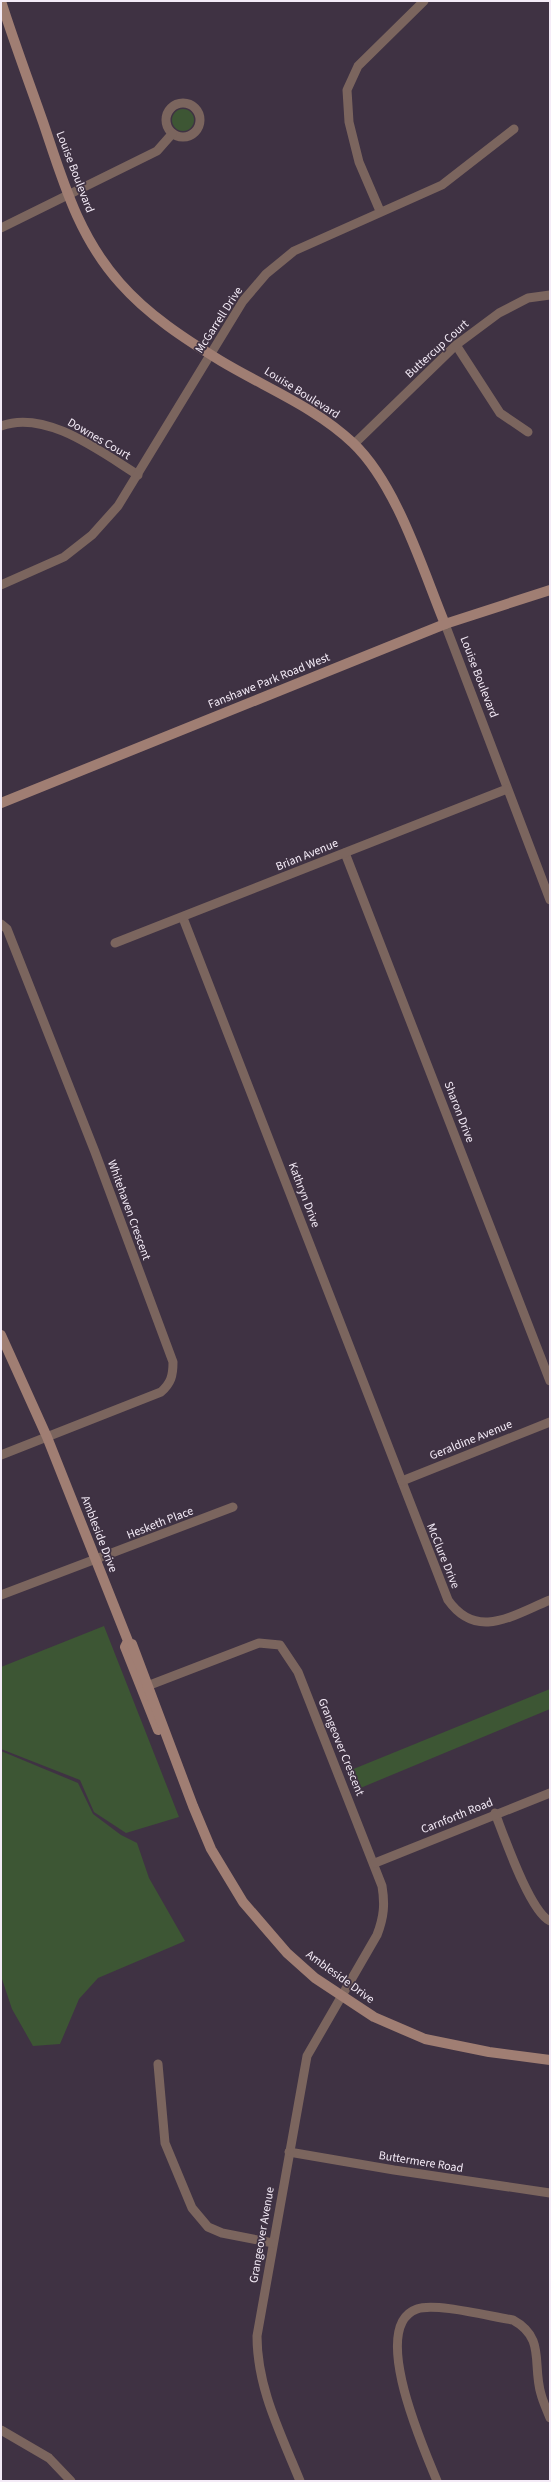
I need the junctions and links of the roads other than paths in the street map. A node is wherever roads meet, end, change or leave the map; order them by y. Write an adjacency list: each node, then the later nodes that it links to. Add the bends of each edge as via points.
1 (1, 1): 5 (street, Louise Boulevard)
2 (424, 1): 6 (street, via 358,66 347,90 349,122 359,162)
3 (514, 129): 6 (street, McGarrell Drive, via 442,185)
4 (172, 134): 5 (street, via 156,151)
5 (67, 194): 7 (street); 10 (street, Louise Boulevard, via 89,244 120,283 144,307)
6 (380, 211): 10 (street, McGarrell Drive, via 294,251 266,274 243,302)
7 (1, 228)
8 (550, 295): 9 (street, Buttercup Court, via 528,298 499,313)
9 (456, 345): 12 (street, via 500,413); 13 (street, Buttercup Court)
10 (211, 354): 13 (street, Louise Boulevard, via 282,393 321,418); 14 (street, McGarrell Drive)
11 (1, 426): 14 (street, Downes Court, via 12,421 32,422 63,430)
12 (528, 432)
13 (354, 444): 17 (street, Louise Boulevard, via 398,510)
14 (138, 475): 15 (street, McGarrell Drive, via 118,506 92,535 64,557)
15 (1, 585)
16 (550, 590): 17 (street, Fanshawe Park Road West)
17 (445, 624): 18 (street, Louise Boulevard); 19 (street, Fanshawe Park Road West)
18 (507, 789): 20 (street, Brian Avenue); 21 (street, Louise Boulevard)
19 (1, 803)
20 (345, 853): 22 (street, Brian Avenue); 26 (street, Sharon Drive)
21 (550, 900)
22 (183, 918): 24 (street, Brian Avenue); 30 (street, Kathryn Drive)
23 (1, 924): 28 (street, Whitehaven Crescent, via 7,929 95,1152 173,1362 173,1375 169,1385 161,1392)
24 (115, 943)
25 (1, 1335): 28 (street, Ambleside Drive)
26 (550, 1381)
27 (550, 1422): 30 (street, Geraldine Avenue)
28 (47, 1437): 29 (street); 32 (street, Ambleside Drive)
29 (1, 1455)
30 (402, 1481): 34 (street, McClure Drive, via 439,1582 457,1613 468,1620 482,1623 501,1620)
31 (234, 1507): 32 (street, Hesketh Place)
32 (94, 1561): 33 (street, Hesketh Place); 35 (street, Ambleside Drive, via 130,1643 125,1647)
33 (1, 1595)
34 (550, 1600)
35 (144, 1687): 38 (street, Grangeover Crescent, via 259,1643 280,1645 298,1672); 40 (street, Ambleside Drive, via 174,1761 188,1804 193,1806 211,1848 243,1902 287,1953)
36 (550, 1793): 37 (street, Carnforth Road)
37 (495, 1813): 38 (street, Carnforth Road); 39 (street, via 532,1901)
38 (375, 1862): 40 (street, Grangeover Crescent, via 385,1903 384,1917 377,1935)
39 (550, 1921)
40 (342, 1997): 41 (street, Ambleside Drive, via 374,2017 425,2039 489,2052); 43 (street, Grangeover Avenue, via 307,2056)
41 (550, 2060)
42 (158, 2064): 45 (street, via 165,2144 192,2208 208,2227 222,2233)
43 (289, 2152): 44 (street, Buttermere Road); 45 (street, Grangeover Avenue)
44 (550, 2193)
45 (273, 2242): 49 (street, Grangeover Avenue, via 257,2336 257,2357 270,2408)
46 (550, 2418): 50 (street, via 540,2394 534,2342 524,2326 513,2320 435,2307 416,2309 406,2316 398,2333 401,2379 413,2420)
47 (1, 2430): 48 (street, via 49,2458)
48 (71, 2481)
49 (300, 2481)
50 (437, 2481)

